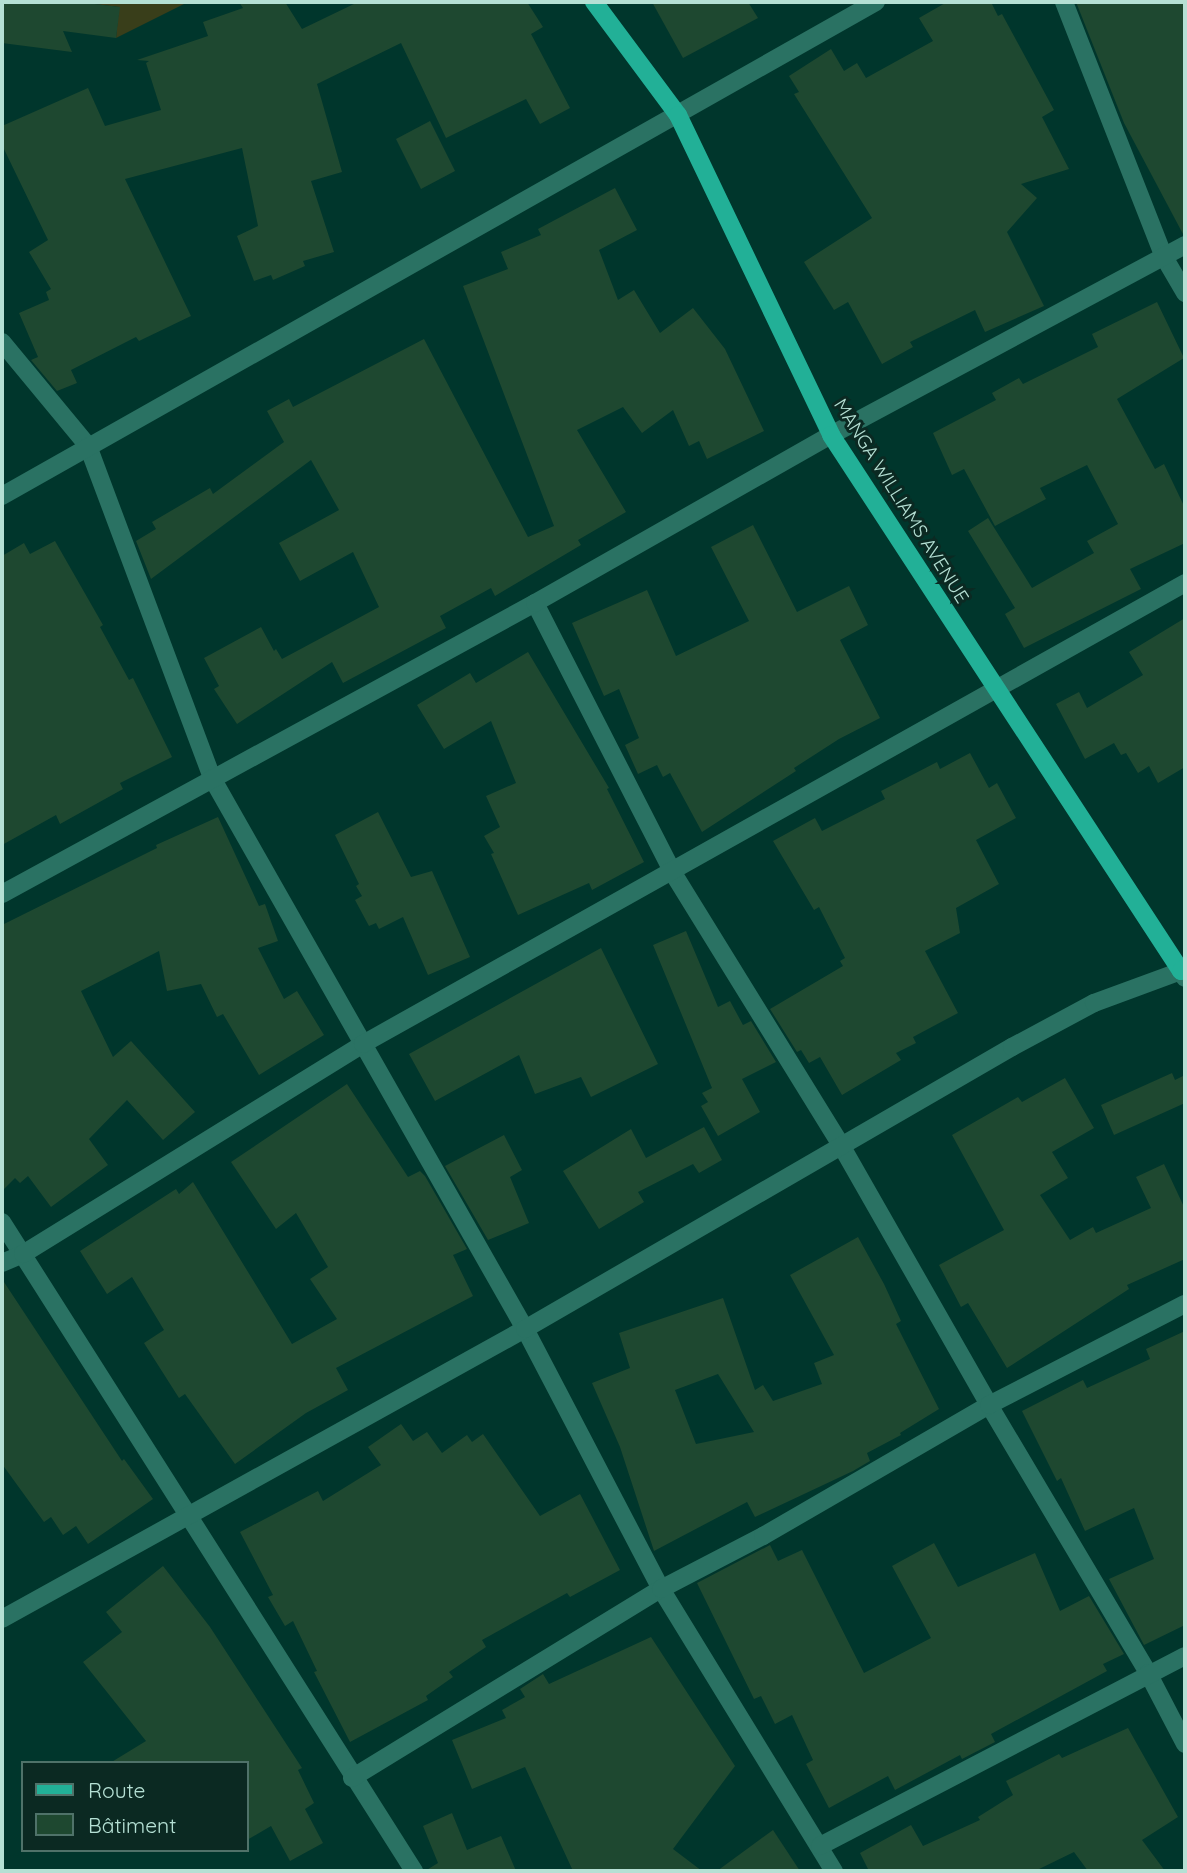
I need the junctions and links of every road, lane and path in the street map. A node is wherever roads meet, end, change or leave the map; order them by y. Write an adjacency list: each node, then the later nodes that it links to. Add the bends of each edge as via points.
1 (594, 2): 4 (main road, MANGA WILLIAMS AVENUE)
2 (876, 2): 4 (street)
3 (1064, 2): 6 (street)
4 (678, 115): 9 (main road, MANGA WILLIAMS AVENUE); 10 (street)
5 (1185, 245): 6 (street)
6 (1164, 257): 7 (street); 9 (street)
7 (1185, 293)
8 (2, 342): 10 (street)
9 (831, 435): 13 (street); 14 (main road, MANGA WILLIAMS AVENUE)
10 (88, 446): 11 (street); 15 (street)
11 (2, 496)
12 (1185, 583): 14 (street)
13 (536, 603): 15 (street); 16 (street)
14 (996, 689): 16 (street); 18 (main road, MANGA WILLIAMS AVENUE)
15 (212, 778): 17 (street); 19 (street)
16 (673, 873): 19 (street); 20 (street)
17 (2, 894)
18 (1184, 972): 20 (street, via 1094,1003)
19 (363, 1044): 22 (street); 25 (street)
20 (842, 1147): 25 (street); 26 (street)
21 (2, 1222): 22 (street)
22 (23, 1254): 23 (street); 27 (street)
23 (2, 1263)
24 (1185, 1304): 26 (street)
25 (525, 1329): 27 (street); 28 (street)
26 (989, 1405): 28 (street, via 763,1536); 31 (street)
27 (190, 1516): 29 (street); 33 (street)
28 (661, 1589): 33 (street); 34 (street)
29 (2, 1619)
30 (1185, 1656): 31 (street)
31 (1148, 1673): 32 (street); 34 (street)
32 (1185, 1744)
33 (352, 1778): 35 (street)
34 (820, 1846): 36 (street)
35 (414, 1871)
36 (834, 1871)

